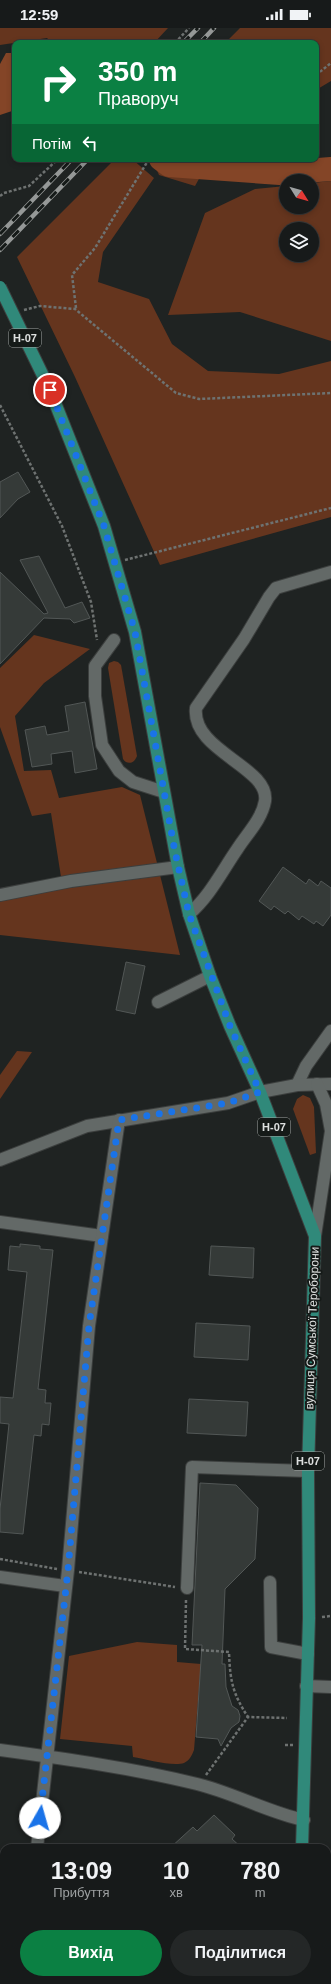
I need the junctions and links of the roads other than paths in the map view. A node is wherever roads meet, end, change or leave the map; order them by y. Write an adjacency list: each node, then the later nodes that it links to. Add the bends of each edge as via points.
1 (0, 287): 4 (main road, вулиця Сумської Тероборони / Н-07, bridge, via 50,390 104,526 135,632)
2 (331, 572): 7 (street, via 276,588 196,708 195,718 199,727 217,748 255,777 263,789 265,800 259,817 203,903)
3 (114, 640): 4 (street, via 95,666 95,696 102,745 119,771 133,782)
4 (164, 792): 5 (main road, вулиця Сумської Тероборони / Н-07)
5 (178, 867): 6 (street, via 71,881); 7 (main road, вулиця Сумської Тероборони / Н-07)
6 (0, 895)
7 (189, 914): 8 (main road, вулиця Сумської Тероборони / Н-07)
8 (210, 976): 9 (street); 14 (main road, вулиця Сумської Тероборони / Н-07)
9 (158, 1002)
10 (331, 1031): 13 (street)
11 (317, 1084): 12 (street); 13 (street); 16 (street, via 326,1104)
12 (331, 1084)
13 (296, 1085): 14 (street)
14 (260, 1092): 15 (street, via 228,1103); 20 (main road, вулиця Сумської Тероборони / Н-07)
15 (119, 1120): 17 (street, via 86,1126); 19 (street)
16 (331, 1131): 20 (street)
17 (0, 1160)
18 (0, 1222): 19 (street)
19 (102, 1236): 24 (street, via 89,1326)
20 (315, 1236): 21 (main road, вулиця Сумської Тероборони / Н-07)
21 (308, 1471): 25 (street, via 192,1467); 26 (main road, вулиця Сумської Тероборони / Н-07)
22 (0, 1577): 24 (street)
23 (270, 1582): 26 (street, via 270,1648)
24 (65, 1586): 30 (street)
25 (187, 1588)
26 (308, 1654): 27 (main road, вулиця Сумської Тероборони / Н-07)
27 (306, 1686): 28 (street); 31 (main road, вулиця Сумської Тероборони / Н-07)
28 (331, 1687)
29 (0, 1750): 30 (street)
30 (48, 1757): 31 (street, via 124,1768 199,1785 283,1816); 32 (street)
31 (304, 1820): 33 (main road, вулиця Сумської Тероборони / Н-07)
32 (37, 1844)
33 (302, 1844)

